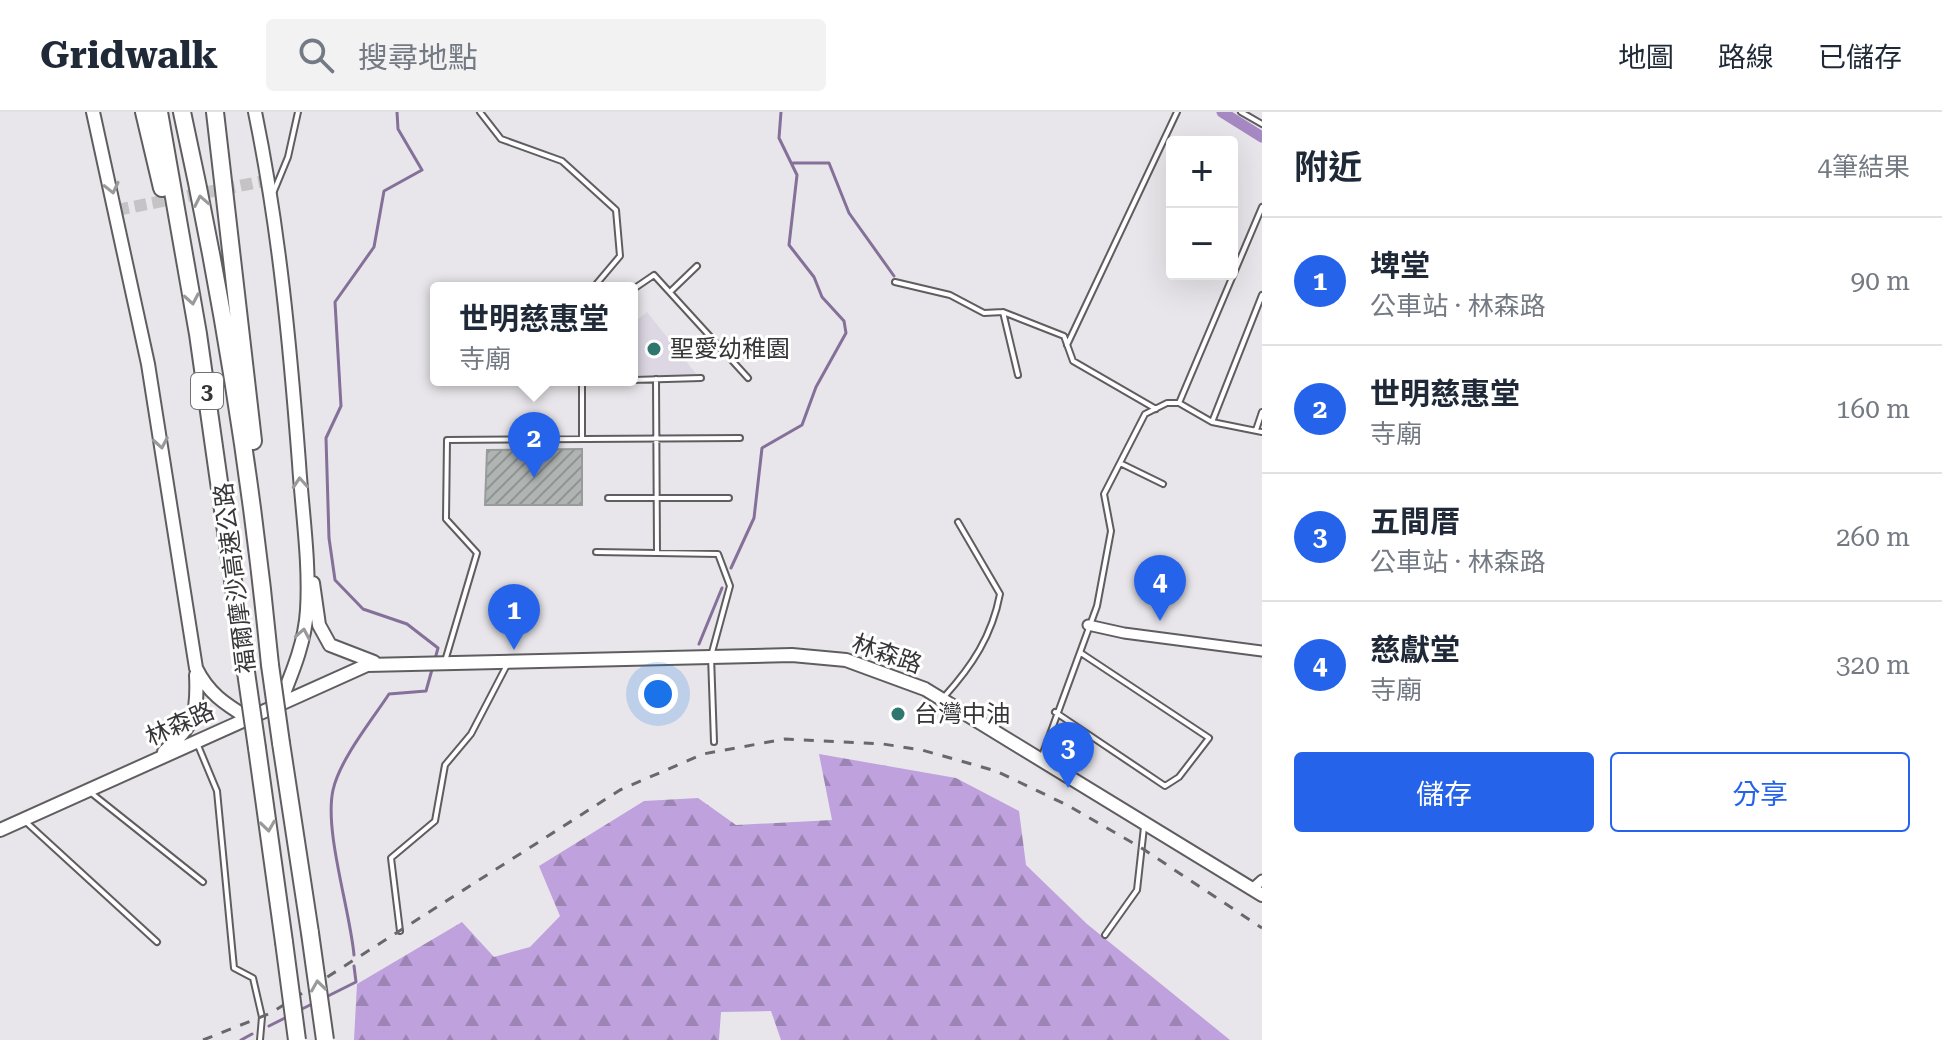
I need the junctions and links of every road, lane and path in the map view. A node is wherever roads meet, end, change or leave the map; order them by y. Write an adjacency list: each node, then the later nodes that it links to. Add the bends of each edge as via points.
1 (93, 112): 54 (street, one-way to 54, via 148,364)
2 (144, 112): 14 (highway)
3 (159, 112): 14 (highway, 福爾摩沙高速公路 / 3)
4 (182, 112): 46 (highway, 福爾摩沙高速公路 / 3, one-way to 4, via 232,372)
5 (215, 112): 46 (highway, via 255,457)
6 (255, 112): 12 (street)
7 (298, 112): 12 (lane, via 288,157)
8 (480, 112): 16 (lane, via 501,139 562,161 616,210 620,256)
9 (1177, 112): 22 (lane)
10 (1241, 112): 11 (lane)
11 (1262, 124)
12 (271, 197): 45 (street, one-way to 12, via 288,315)
13 (1262, 207): 29 (lane)
14 (185, 261): 73 (highway, 福爾摩沙高速公路 / 3, one-way to 73, bridge)
15 (697, 266): 19 (lane)
16 (598, 282)
17 (895, 282): 21 (lane, via 950,295 984,313)
18 (638, 286): 19 (lane, via 654,275)
19 (670, 292): 25 (lane)
20 (1262, 295): 32 (lane)
21 (1003, 312): 22 (lane, via 1064,336); 23 (lane)
22 (1067, 346): 30 (lane, via 1073,361)
23 (1018, 375)
24 (701, 378): 26 (lane)
25 (748, 378)
26 (656, 379): 27 (lane); 36 (lane)
27 (638, 380)
28 (582, 386): 34 (lane)
29 (1179, 403): 30 (lane); 32 (lane)
30 (1156, 409): 37 (lane, via 1145,414)
31 (1262, 412): 33 (lane)
32 (1212, 422): 33 (lane)
33 (1259, 431)
34 (582, 438): 36 (lane); 52 (lane, via 447,440 446,519 477,553)
35 (740, 438): 36 (lane)
36 (656, 439): 40 (lane)
37 (1120, 463): 38 (lane); 47 (lane, via 1104,494 1111,531 1097,606)
38 (1163, 484)
39 (608, 498): 40 (lane)
40 (658, 498): 41 (lane); 43 (lane)
41 (729, 498)
42 (958, 522): 55 (lane, via 1000,594 995,623 969,670)
43 (657, 551): 44 (lane); 50 (lane, via 718,554 730,586)
44 (596, 552)
45 (306, 560): 53 (street, via 319,625 330,645); 56 (street, one-way to 45, via 302,642 308,608)
46 (262, 587): 74 (highway, 福爾摩沙高速公路 / 3, one-way to 46, bridge)
47 (1088, 625): 48 (street); 49 (lane)
48 (1262, 651)
49 (1081, 653): 57 (lane); 57 (lane, via 1209,738 1179,777 1165,786)
50 (711, 656): 51 (street, 林森路); 55 (street, 林森路, via 846,660); 60 (lane)
51 (509, 661): 52 (street, 林森路); 69 (lane, via 471,734 445,765 435,821 391,858)
52 (438, 663): 53 (street, 林森路)
53 (382, 664): 56 (street, 林森路, via 367,665)
54 (196, 668): 58 (street, via 204,686); 62 (street, via 191,726)
55 (943, 699): 61 (street, 林森路)
56 (280, 703): 58 (street, 林森路)
57 (1055, 712): 61 (lane)
58 (248, 718): 59 (street, 林森路)
59 (196, 741): 62 (street, 林森路); 72 (lane, via 217,791 234,968 253,978 262,1017)
60 (714, 742)
61 (1041, 758): 65 (street, 林森路)
62 (156, 759): 63 (street, 林森路)
63 (90, 792): 64 (street, 林森路); 67 (lane)
64 (24, 821): 66 (street, 林森路); 71 (lane)
65 (1144, 824): 68 (street, 林森路); 70 (lane, via 1137,890)
66 (0, 830)
67 (203, 882)
68 (1259, 888)
69 (400, 931)
70 (1105, 935)
71 (157, 942)
72 (260, 1040)
73 (297, 1040)
74 (325, 1040)

